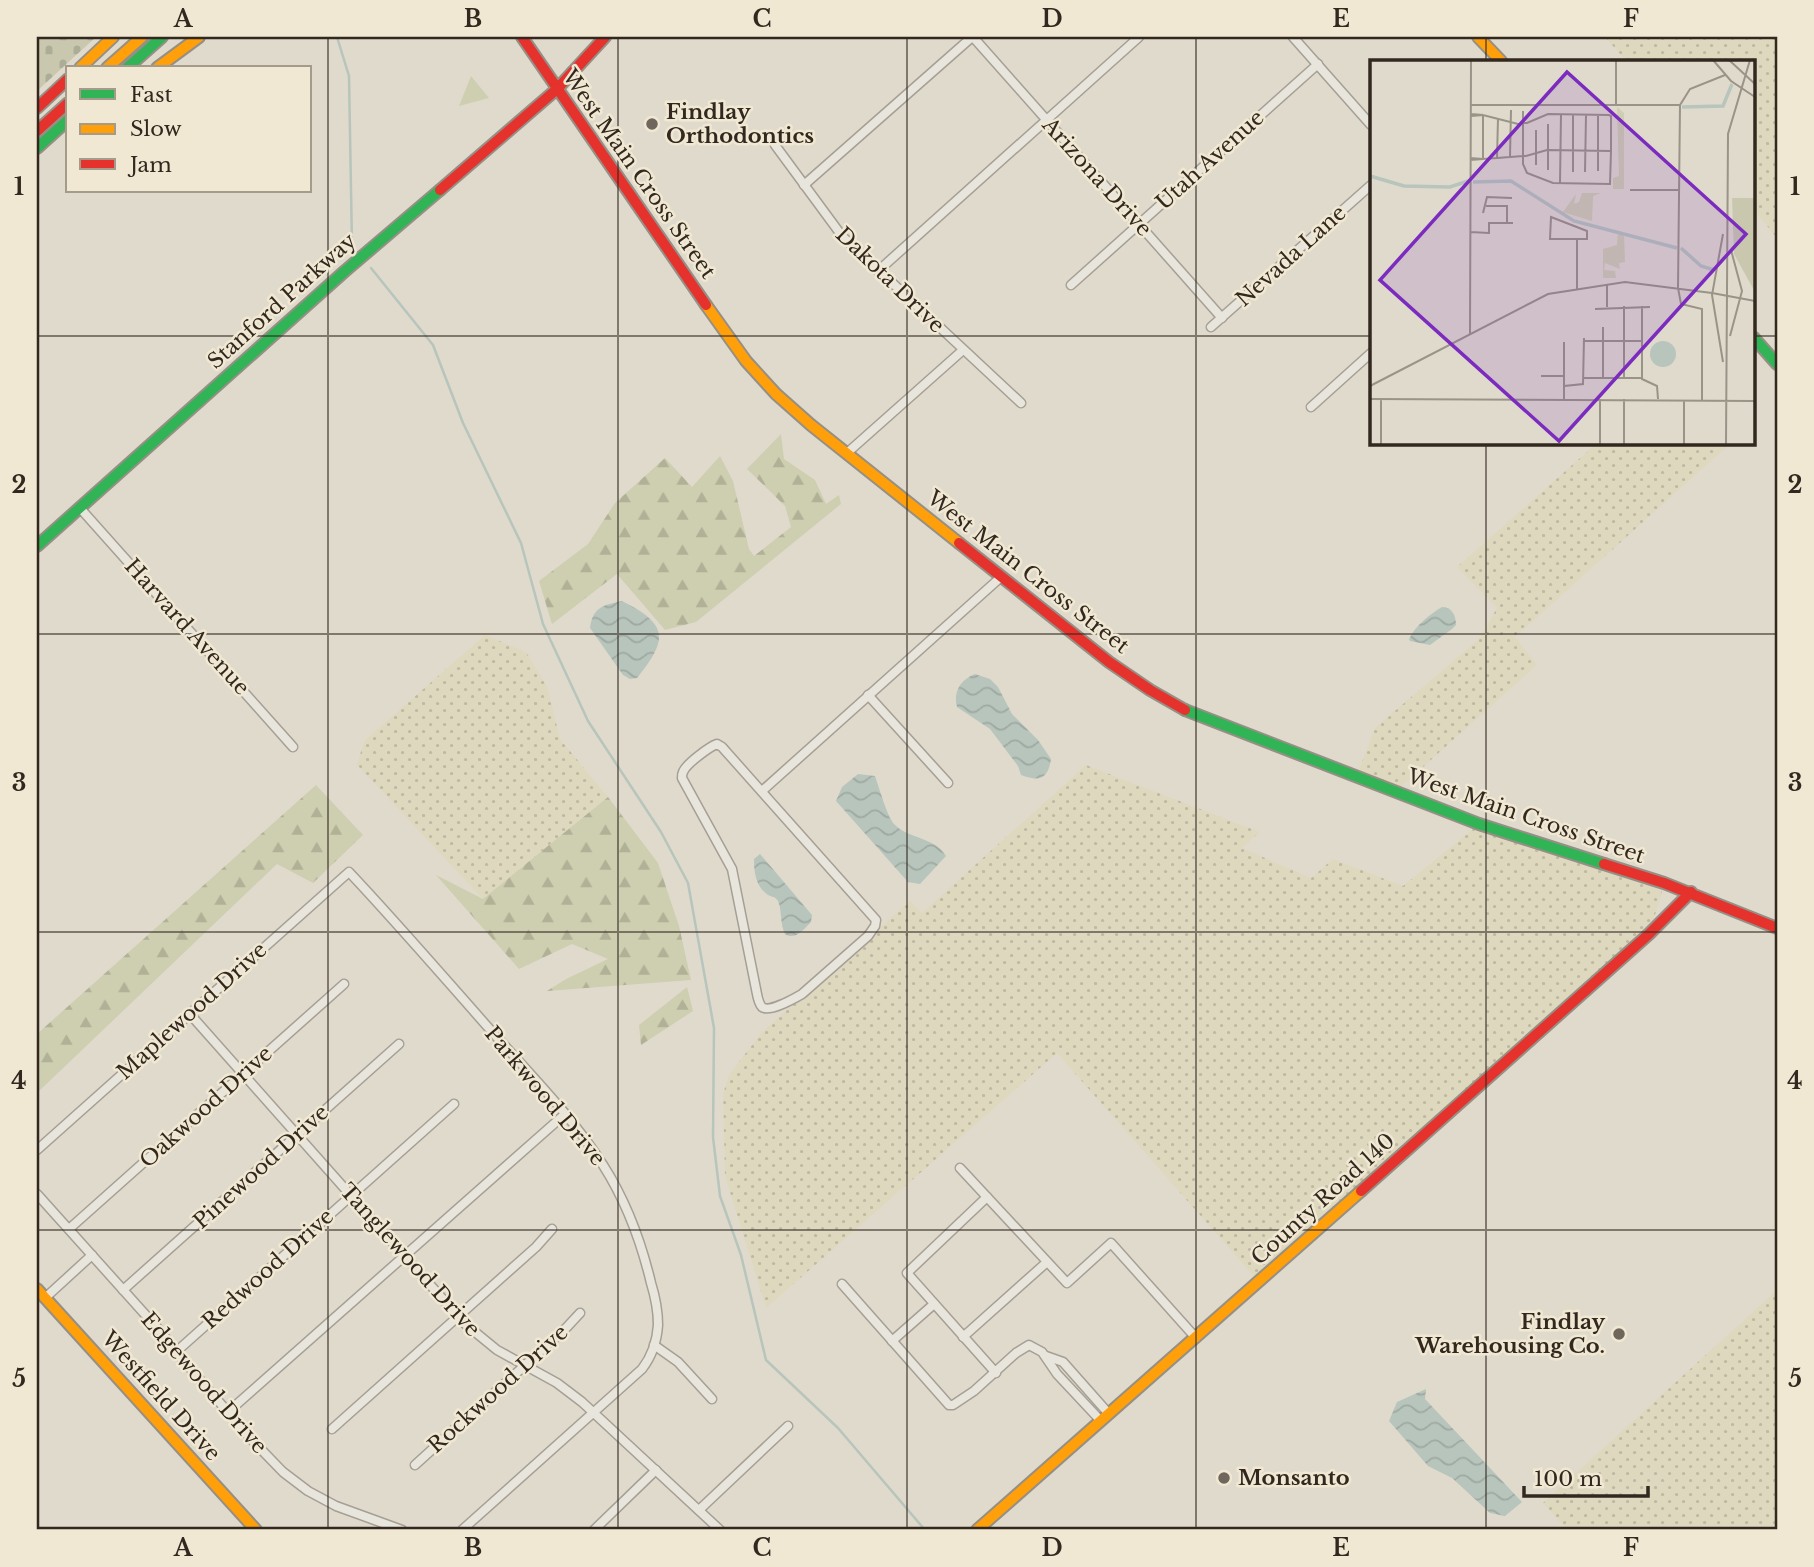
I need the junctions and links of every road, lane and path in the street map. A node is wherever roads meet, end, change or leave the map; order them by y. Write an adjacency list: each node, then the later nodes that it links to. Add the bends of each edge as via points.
1 (113, 37): 13 (main road)
2 (142, 37): 14 (main road)
3 (162, 37): 15 (main road)
4 (199, 37): 16 (main road)
5 (522, 37): 18 (main road, West Main Cross Street)
6 (606, 37): 18 (main road, Stanford Parkway)
7 (973, 37): 21 (street, Arizona Drive); 29 (street)
8 (1139, 37): 21 (street)
9 (1293, 37): 12 (street)
10 (1478, 37): 11 (main road)
11 (1499, 60)
12 (1318, 64): 23 (street); 31 (street, Utah Avenue)
13 (82, 66)
14 (109, 66)
15 (129, 66)
16 (159, 66)
17 (66, 81): 20 (main road)
18 (557, 89): 42 (main road, West Main Cross Street, via 744,358 782,400); 43 (main road, Stanford Parkway)
19 (66, 105): 24 (main road)
20 (37, 108)
21 (1047, 120): 31 (street, Arizona Drive); 32 (street)
22 (66, 122): 27 (main road)
23 (1370, 124)
24 (37, 131)
25 (66, 134): 28 (main road)
26 (775, 145): 29 (street, Dakota Drive)
27 (37, 148)
28 (37, 156)
29 (804, 185): 32 (street, Dakota Drive, via 842,236)
30 (1370, 185): 34 (street, Nevada Lane)
31 (1139, 224): 33 (street, Utah Avenue); 34 (street, Arizona Drive)
32 (878, 271): 37 (street, Dakota Drive)
33 (1071, 285)
34 (1222, 318): 35 (street, Nevada Lane)
35 (1211, 327)
36 (1755, 339): 39 (main road)
37 (963, 350): 40 (street, Dakota Drive); 42 (street)
38 (1370, 354): 41 (street)
39 (1777, 364)
40 (1021, 402)
41 (1311, 407)
42 (847, 453): 45 (main road, West Main Cross Street)
43 (80, 508): 44 (main road, Stanford Parkway); 47 (street, Harvard Avenue)
44 (37, 546)
45 (1001, 577): 46 (street); 51 (main road, West Main Cross Street, via 1139,684 1194,714 1479,824)
46 (868, 695): 48 (street); 49 (street)
47 (293, 747)
48 (947, 783)
49 (762, 791): 49 (street, via 717,744 682,773 732,869 756,989 760,1004 768,1009 802,994 868,936 876,920)
50 (349, 872): 54 (street, Maplewood Drive); 58 (street, Parkwood Drive)
51 (1691, 892): 52 (main road, West Main Cross Street); 78 (main road, County Road 140)
52 (1777, 928)
53 (344, 985): 56 (street, Oakwood Drive)
54 (189, 1013): 56 (street, Tanglewood Drive); 60 (street, Maplewood Drive)
55 (399, 1044): 59 (street, Pinewood Drive)
56 (243, 1074): 59 (street, Tanglewood Drive); 65 (street, Oakwood Drive)
57 (454, 1104): 63 (street, Redwood Drive)
58 (565, 1114): 68 (street); 80 (street, Parkwood Drive, via 603,1165 636,1232 657,1310)
59 (297, 1135): 63 (street, Tanglewood Drive); 72 (street, Pinewood Drive)
60 (37, 1150)
61 (960, 1168): 64 (street)
62 (37, 1195): 65 (street, Edgewood Drive)
63 (351, 1196): 68 (street, Tanglewood Drive); 81 (street, Redwood Drive)
64 (987, 1197): 69 (street); 74 (street, via 907,1273)
65 (69, 1229): 67 (street, Edgewood Drive)
66 (552, 1229): 76 (street)
67 (92, 1255): 72 (street, Edgewood Drive); 73 (street)
68 (404, 1256): 76 (street, Tanglewood Drive); 85 (street)
69 (1047, 1262): 77 (street); 78 (street, via 1067,1283 1111,1243)
70 (842, 1284): 79 (street)
71 (37, 1289): 73 (main road, Westfield Drive)
72 (123, 1290): 81 (street, Edgewood Drive)
73 (45, 1298): 94 (main road, Westfield Drive)
74 (934, 1304): 77 (street); 79 (street)
75 (580, 1313): 82 (street, Rockwood Drive)
76 (458, 1317): 82 (street, Tanglewood Drive, via 487,1343); 89 (street)
77 (963, 1337): 83 (street)
78 (1196, 1338): 87 (main road, County Road 140)
79 (892, 1341): 83 (street, via 950,1405)
80 (654, 1345): 84 (street, via 678,1362); 86 (street, Parkwood Drive, via 642,1369)
81 (177, 1351): 85 (street, Edgewood Drive)
82 (525, 1366): 86 (street, Tanglewood Drive, via 565,1388); 90 (street, Rockwood Drive)
83 (996, 1373): 87 (street, via 1029,1345 1063,1362)
84 (712, 1399)
85 (228, 1412): 95 (street, Edgewood Drive, via 300,1485 336,1506)
86 (595, 1413): 91 (street, Tanglewood Drive); 96 (street, Parkwood Drive)
87 (1105, 1418): 98 (main road, County Road 140)
88 (788, 1426): 92 (street)
89 (332, 1429)
90 (415, 1465)
91 (656, 1470): 92 (street, Tanglewood Drive); 97 (street)
92 (699, 1510): 93 (street, Tanglewood Drive)
93 (717, 1529)
94 (256, 1530)
95 (402, 1530)
96 (462, 1530)
97 (594, 1530)
98 (977, 1530)

